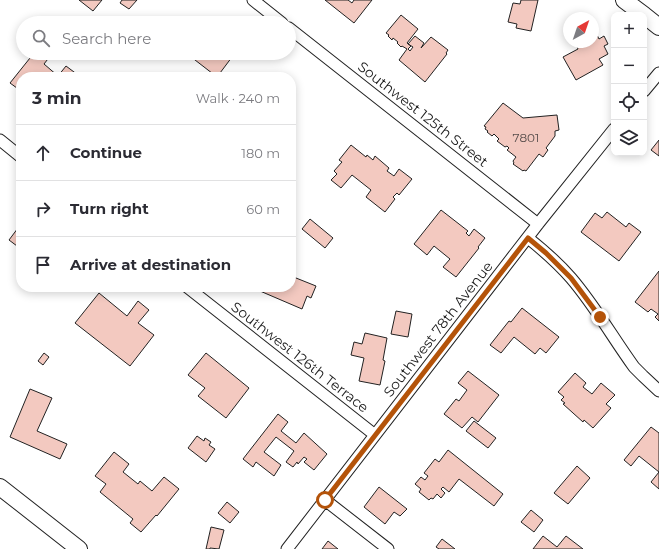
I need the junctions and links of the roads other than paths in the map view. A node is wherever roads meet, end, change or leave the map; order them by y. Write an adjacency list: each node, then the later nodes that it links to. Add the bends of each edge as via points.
1 (253, 0): 4 (street)
2 (624, 0): 3 (street)
3 (640, 12)
4 (273, 16)
5 (647, 17): 6 (street)
6 (659, 27)
7 (296, 34): 13 (street, Southwest 125th Street)
8 (659, 73): 9 (street)
9 (647, 87)
10 (611, 133): 13 (street, Southwest 78th Avenue)
11 (0, 140): 12 (street)
12 (16, 153)
13 (538, 224): 14 (street, Southwest 78th Avenue)
14 (528, 238): 16 (street, via 571,278 634,367); 17 (street, Southwest 78th Avenue)
15 (193, 292): 17 (street, Southwest 126th Terrace)
16 (659, 391)
17 (375, 435): 19 (street, Southwest 78th Avenue)
18 (0, 487): 20 (street)
19 (325, 500): 21 (street, Southwest 78th Avenue); 22 (street)
20 (79, 549)
21 (287, 549)
22 (388, 549)

